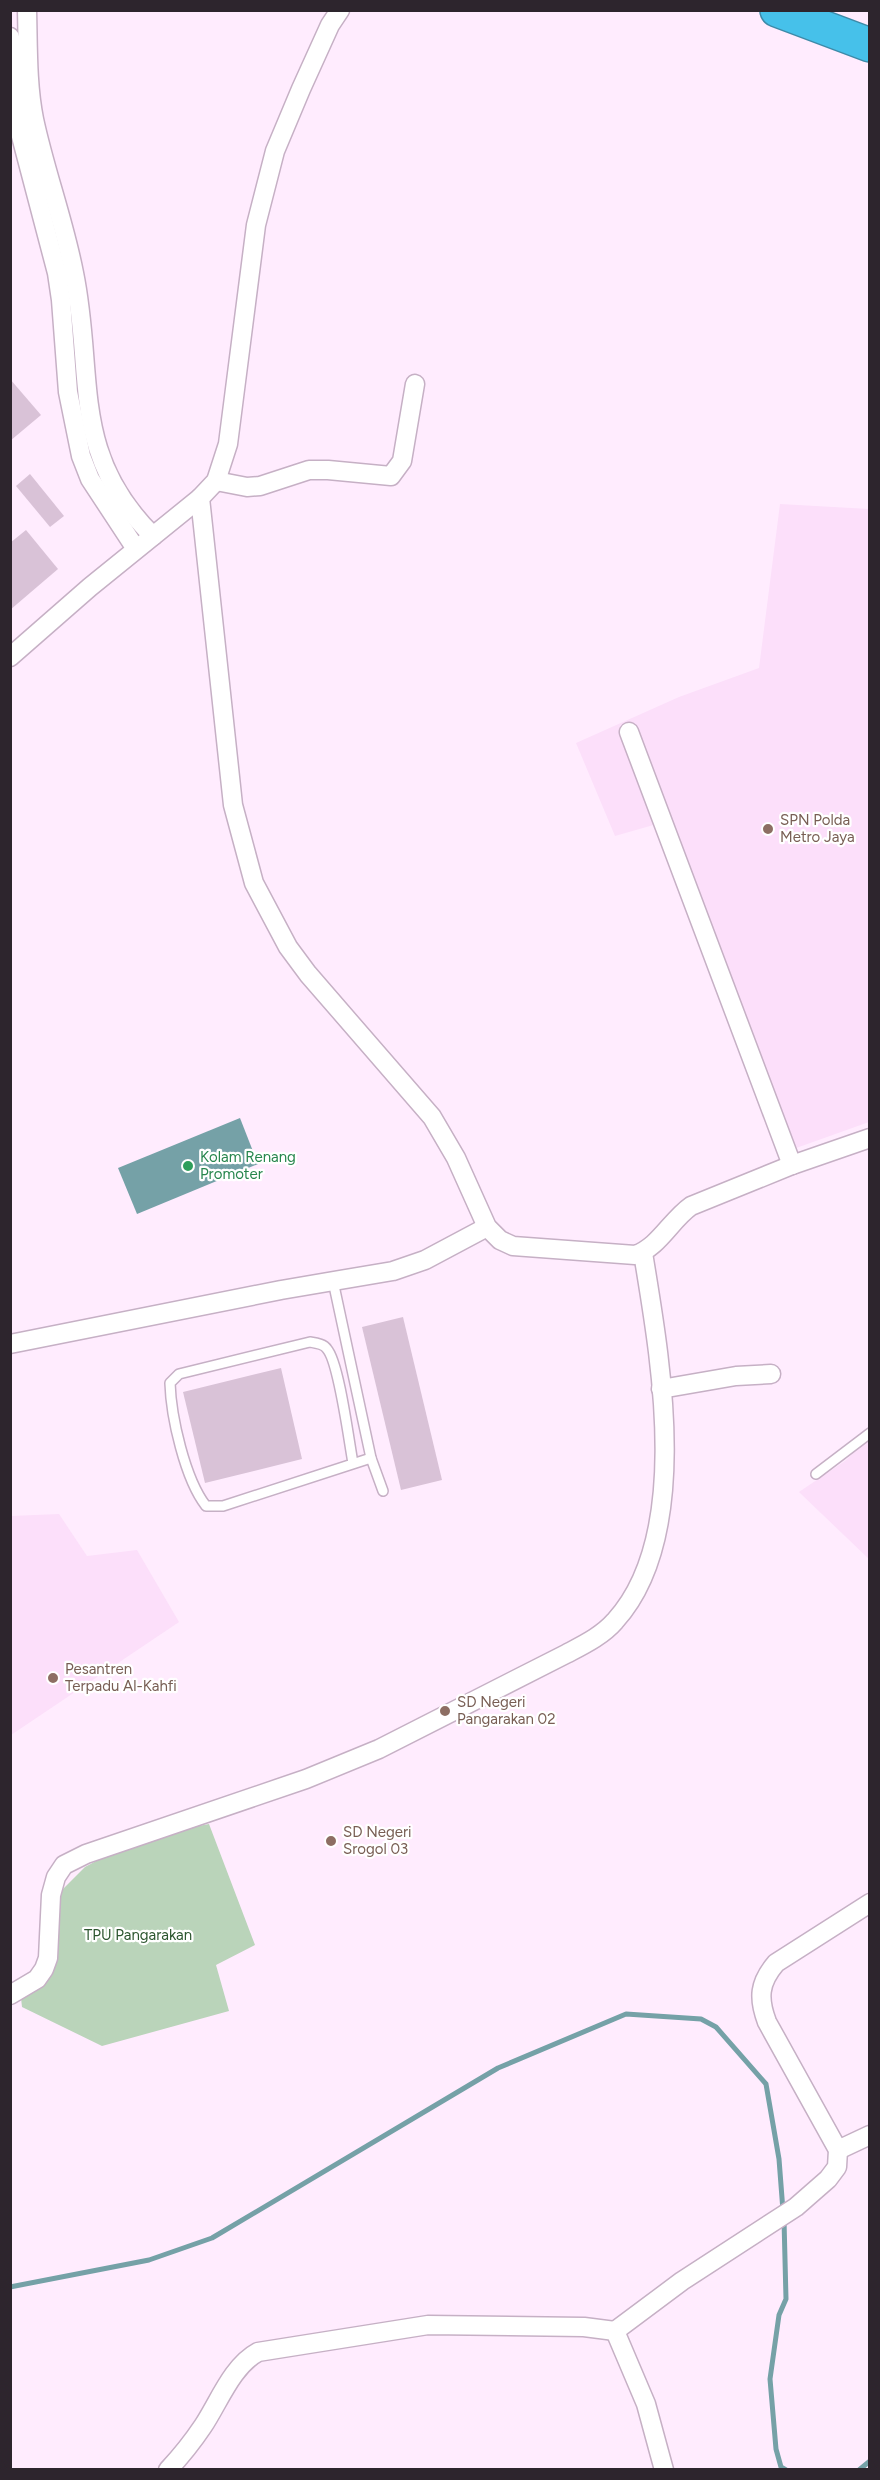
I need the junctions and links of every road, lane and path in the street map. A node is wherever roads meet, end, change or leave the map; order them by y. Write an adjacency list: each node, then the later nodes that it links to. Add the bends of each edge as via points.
1 (27, 10): 6 (street, via 34,118)
2 (340, 10): 8 (street, via 301,89 272,162 256,225 231,424)
3 (777, 10): 5 (highway)
4 (10, 37): 6 (street, via 16,121)
5 (870, 45)
6 (70, 298): 10 (street, via 98,451 105,471 134,517); 11 (street, via 68,392 81,456 90,479)
7 (415, 384): 8 (street, via 402,461 391,476 309,470 260,486)
8 (216, 481): 9 (street)
9 (200, 498): 10 (street); 16 (street, via 233,806 254,883 288,947 308,974 432,1117 456,1158)
10 (153, 536): 11 (street)
11 (136, 549): 12 (street)
12 (10, 657)
13 (629, 732): 15 (street)
14 (870, 1138): 15 (street)
15 (792, 1165): 17 (street, via 691,1206)
16 (487, 1227): 17 (street, via 500,1240 526,1249 627,1256); 18 (street, via 411,1266)
17 (643, 1252): 21 (street)
18 (333, 1281): 19 (street); 23 (lane)
19 (10, 1344)
20 (771, 1374): 21 (street)
21 (660, 1389): 28 (street, via 662,1509 643,1576 614,1623 566,1654 379,1749 64,1865 51,1895 44,1969)
22 (870, 1433): 25 (lane)
23 (371, 1458): 24 (lane); 26 (lane)
24 (353, 1463): 24 (lane, via 223,1506 206,1506 188,1466 171,1406 170,1383 179,1374 310,1342 319,1344 328,1349 334,1365)
25 (816, 1474)
26 (383, 1491)
27 (870, 1903): 30 (street, via 776,1964 764,1977 760,1991 767,2022)
28 (10, 1995)
29 (870, 2135): 30 (street)
30 (838, 2150): 31 (street, via 837,2167 796,2207 682,2281)
31 (615, 2331): 32 (street, via 584,2327 428,2325 258,2352 234,2376 203,2427); 33 (street, via 646,2404)
32 (168, 2469)
33 (663, 2469)

